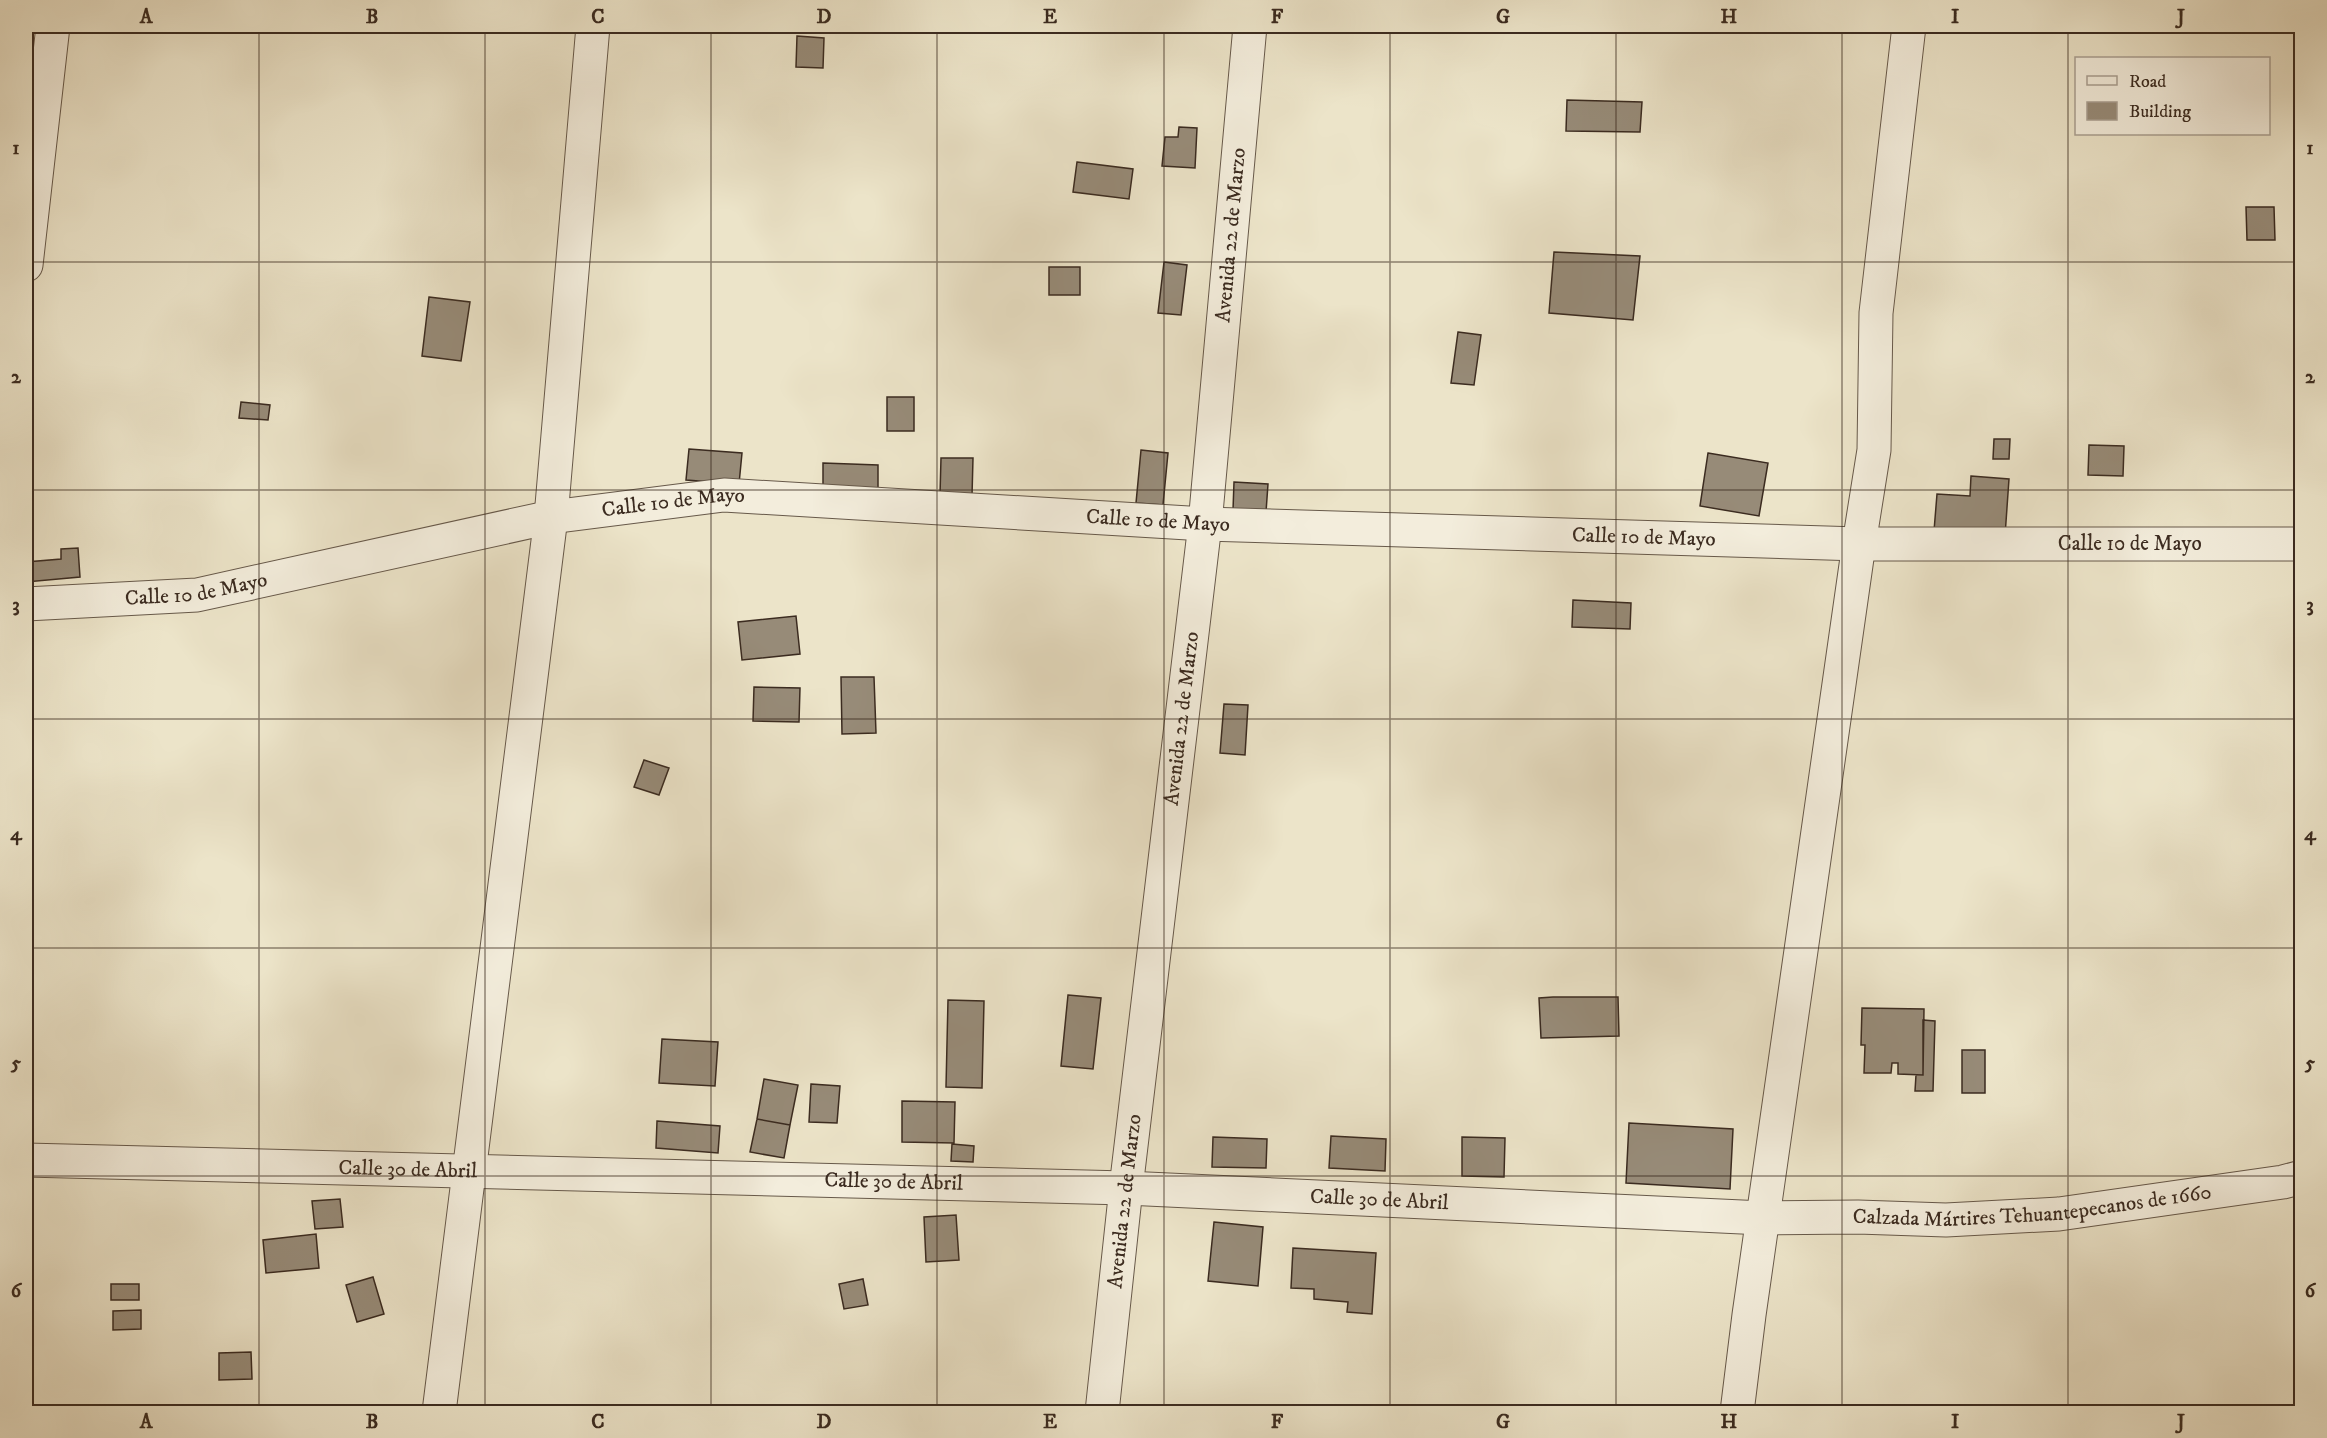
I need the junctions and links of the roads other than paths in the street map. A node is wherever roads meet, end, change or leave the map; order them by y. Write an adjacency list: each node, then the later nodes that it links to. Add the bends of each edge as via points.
1 (53, 26): 5 (street)
2 (593, 26): 6 (street)
3 (1250, 26): 7 (street, Avenida 22 de Marzo)
4 (1909, 26): 8 (street, via 1876,313 1874,450)
5 (26, 266)
6 (551, 517): 7 (street, Calle 10 de Mayo, via 724,495); 10 (street, Calle 10 de Mayo, via 197,595); 12 (street)
7 (1204, 524): 8 (street, Calle 10 de Mayo); 14 (street, Avenida 22 de Marzo)
8 (1859, 544): 9 (street, Calle 10 de Mayo); 15 (street)
9 (2301, 544)
10 (26, 604)
11 (26, 1160): 12 (street, Calle 30 de Abril)
12 (468, 1172): 14 (street, Calle 30 de Abril); 16 (street)
13 (2301, 1177): 15 (street, Calzada Mártires Tehuantepecanos de 1660, via 2060,1214 1946,1220)
14 (1126, 1188): 15 (street, Calle 30 de Abril); 17 (street, Avenida 22 de Marzo)
15 (1763, 1218): 18 (street)
16 (439, 1413)
17 (1102, 1413)
18 (1737, 1413)

